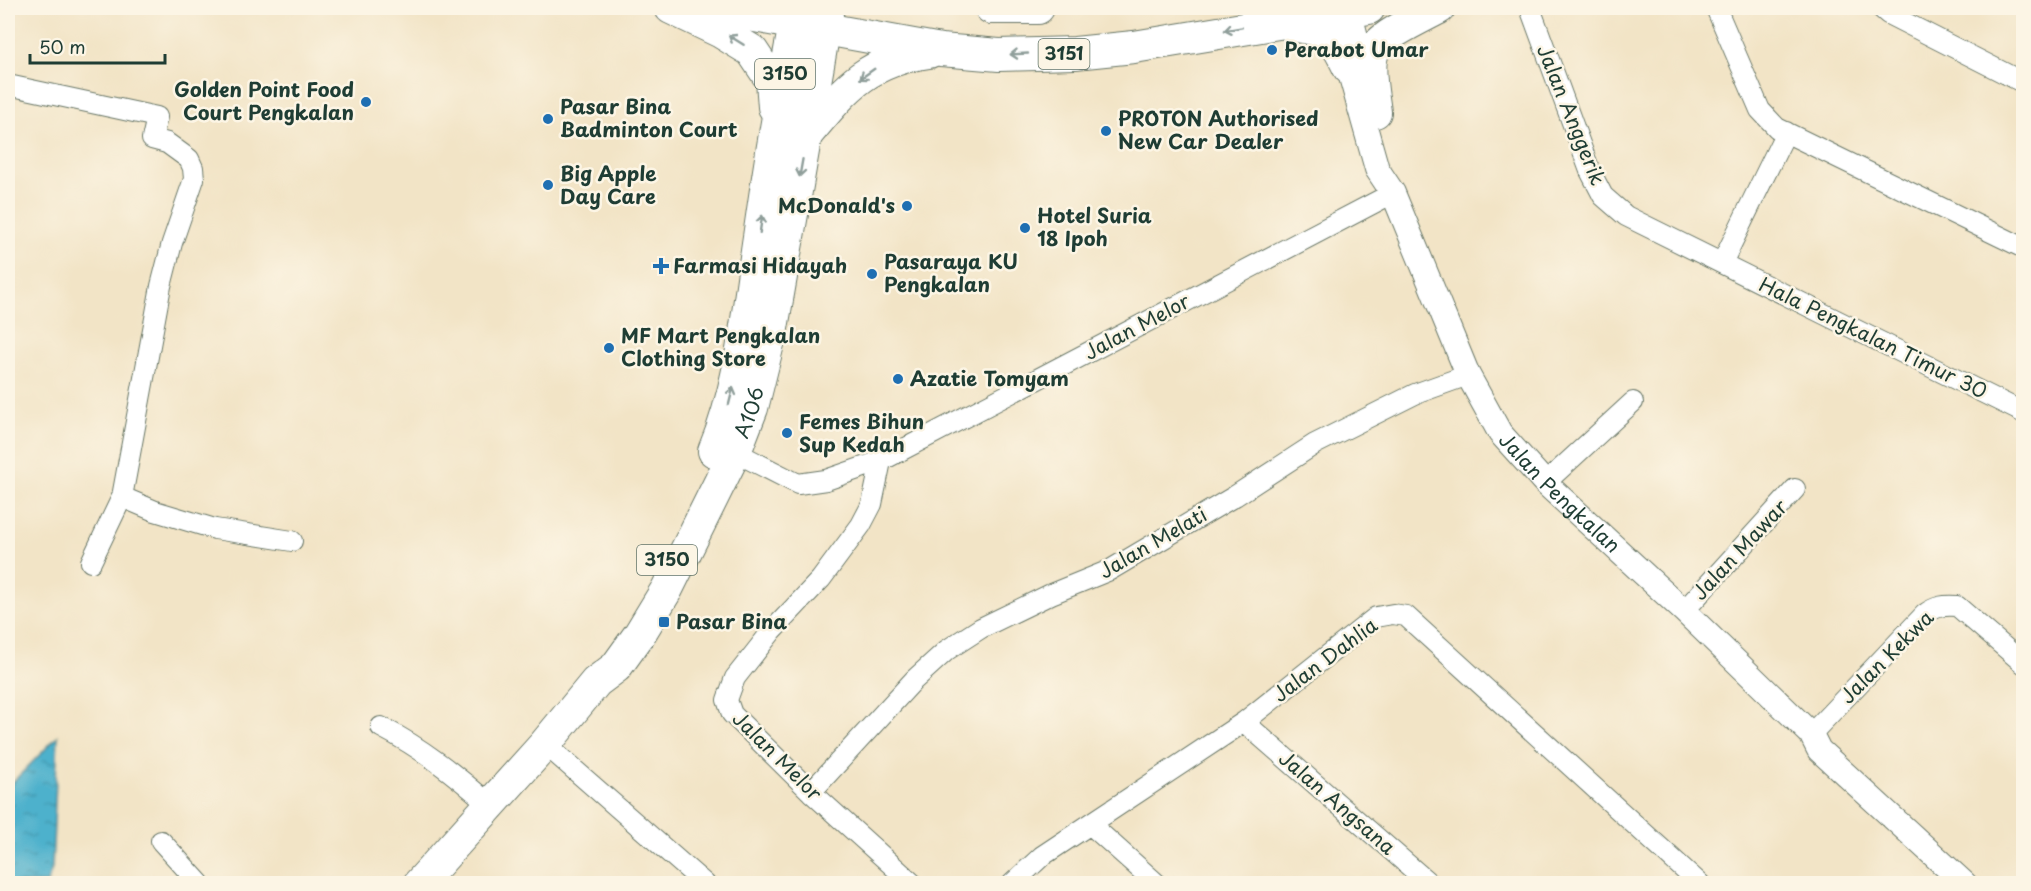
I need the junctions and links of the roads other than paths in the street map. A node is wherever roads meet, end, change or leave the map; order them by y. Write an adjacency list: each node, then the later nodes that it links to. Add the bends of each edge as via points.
1 (671, 8): 18 (main road, one-way to 1, via 772,81 753,51)
2 (710, 8): 10 (main road, 3151)
3 (991, 8): 4 (main road)
4 (1038, 8)
5 (1439, 8): 17 (main road, via 1375,48 1370,68)
6 (1530, 8): 23 (street, Jalan Anggerik, via 1590,171 1604,196 1626,216)
7 (1716, 8): 19 (street, via 1760,110)
8 (1881, 8): 15 (street)
9 (1346, 9): 12 (main road, 3151); 14 (street, Jalan Pengkalan); 17 (street, Jalan Pengkalan)
10 (796, 15): 11 (main road, 3151); 18 (main road, 3150)
11 (827, 17): 13 (main road, 3151); 20 (main road, 3150)
12 (1273, 22): 13 (main road, 3151, one-way to 13, via 1134,47 1075,53 999,55); 14 (main road, via 1323,30 1332,37)
13 (941, 50): 20 (main road, one-way to 20, via 903,56 873,69 845,90)
14 (1349, 68): 21 (street, Jalan Pengkalan, via 1377,169)
15 (2024, 83)
16 (8, 85): 32 (street, via 157,117 152,139 167,143 189,159 193,168 194,179 161,286)
17 (1375, 112): 21 (street, Jalan Pengkalan, via 1394,175)
18 (775, 125): 24 (main road, 3150, one-way to 18)
19 (1786, 132): 22 (street); 23 (street)
20 (807, 134): 24 (main road, 3150, one-way to 24, via 772,328)
21 (1393, 193): 25 (street, Jalan Pengkalan); 29 (street, Jalan Melor)
22 (2024, 248)
23 (1722, 263): 27 (street, Hala Pengkalan Timur 30)
24 (750, 368): 28 (main road, A106 / 3150, via 752,408)
25 (1468, 375): 30 (street, Jalan Pengkalan, via 1500,433); 41 (street, Jalan Melati, via 1415,394 1315,444 1110,570 981,628 947,650 914,680)
26 (1632, 402): 30 (street)
27 (2024, 413)
28 (729, 440): 29 (street, Jalan Melor, via 798,484 826,480); 40 (main road, 3150, via 657,584 596,682)
29 (881, 461): 41 (street, Jalan Melor, via 872,504 861,525 821,579 735,678 727,700 732,714)
30 (1545, 483): 35 (street, Jalan Pengkalan)
31 (1796, 489): 35 (street, Jalan Mawar)
32 (122, 497): 33 (street, via 215,529); 34 (street)
33 (292, 541)
34 (91, 562)
35 (1684, 611): 39 (street, Jalan Pengkalan)
36 (2024, 664): 39 (street, Jalan Kekwa, via 1957,606 1935,607)
37 (1245, 722): 43 (street, Jalan Dahlia); 52 (street, Jalan Angsana); 53 (street, Jalan Dahlia, via 1376,617 1406,616)
38 (381, 726): 42 (street, via 457,776)
39 (1811, 734): 45 (street, Jalan Pengkalan, via 1829,740)
40 (545, 744): 42 (main road, 3150); 48 (street)
41 (811, 792): 49 (street, Jalan Melor)
42 (490, 805): 47 (main road, 3150)
43 (1091, 825): 50 (street, Jalan Dahlia, via 1042,856); 51 (street)
44 (161, 841): 46 (street)
45 (1956, 876): 54 (street, Jalan Pengkalan)
46 (200, 884)
47 (419, 884)
48 (705, 884)
49 (913, 884)
50 (1012, 884)
51 (1157, 884)
52 (1430, 884)
53 (1700, 884)
54 (1984, 884)

